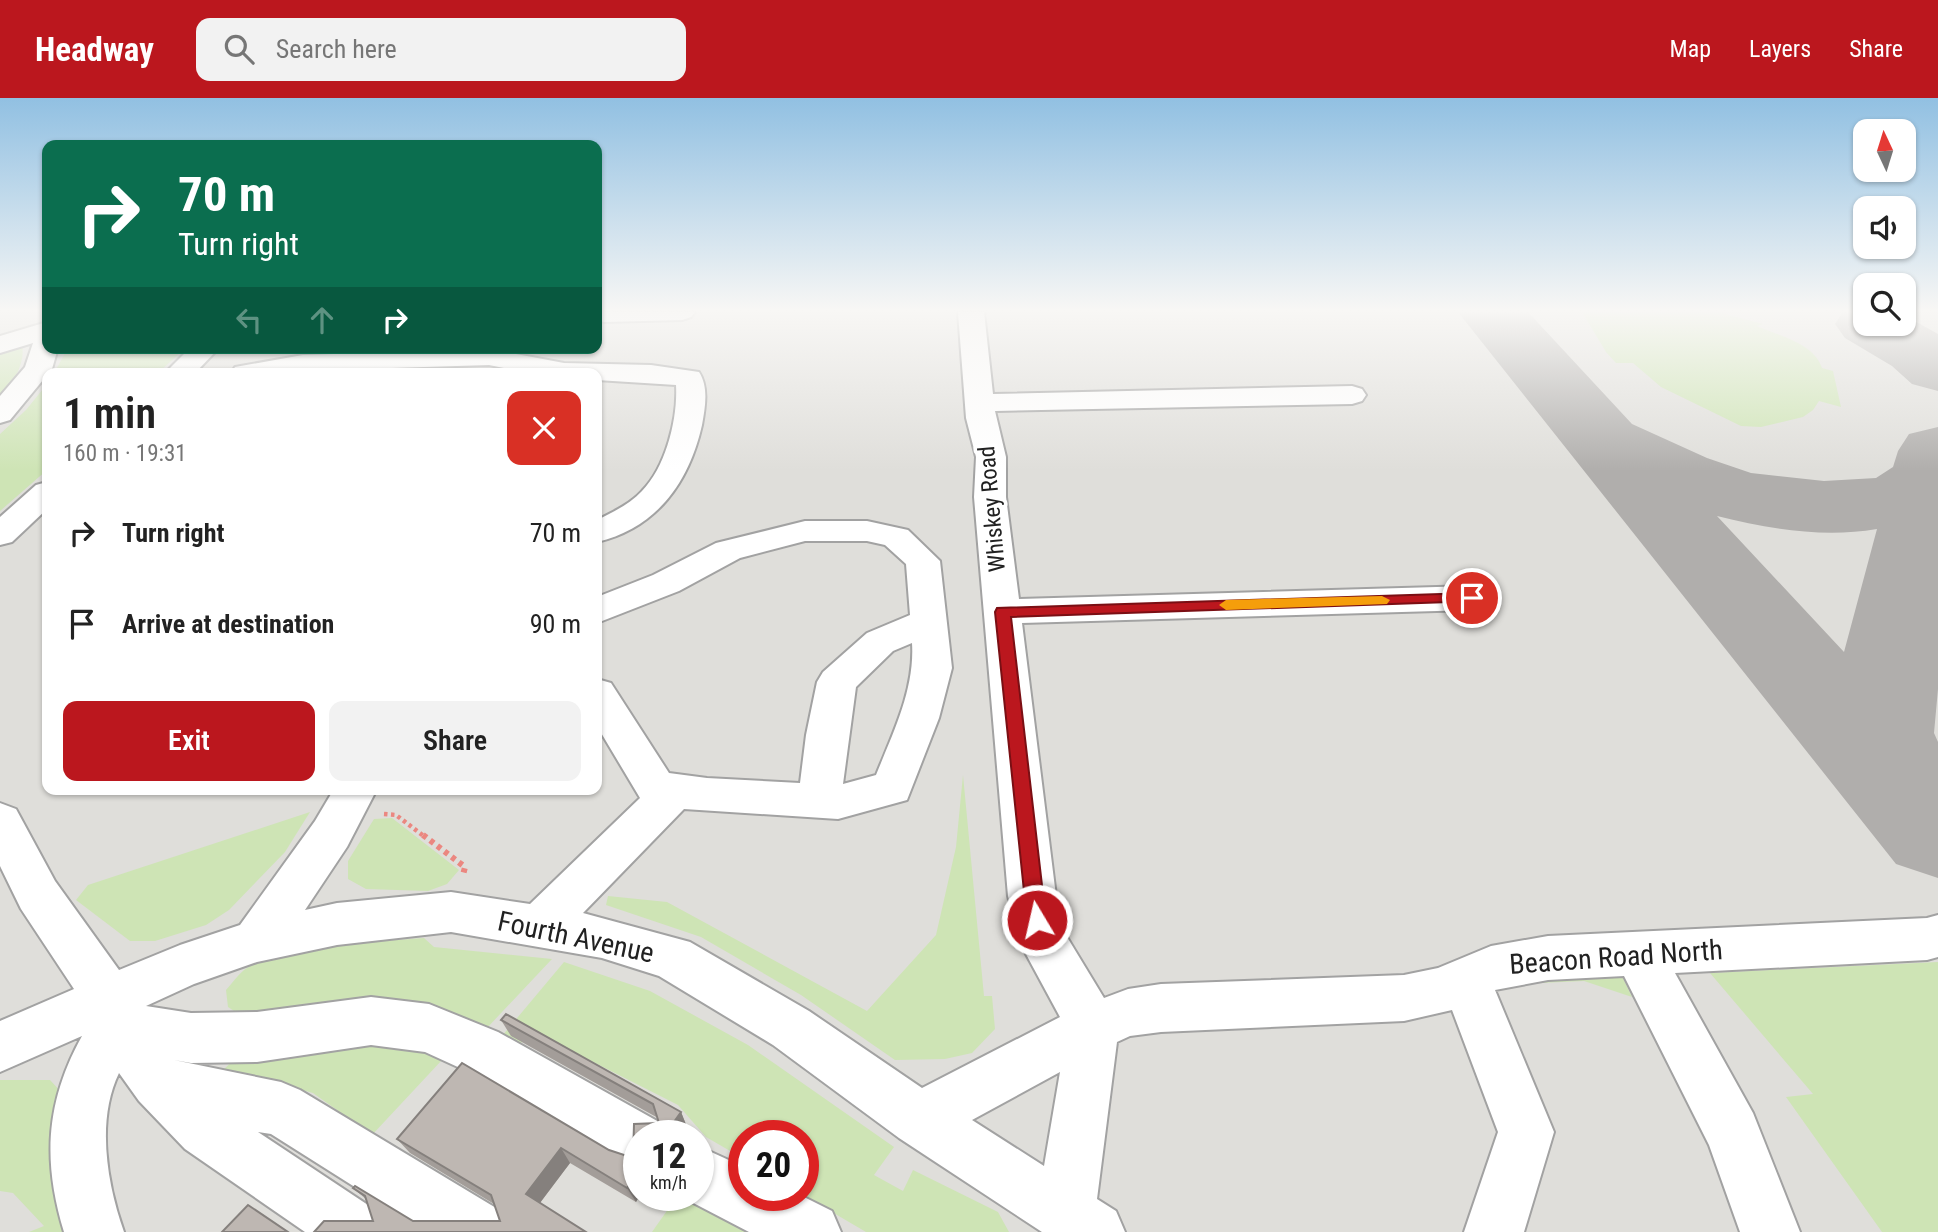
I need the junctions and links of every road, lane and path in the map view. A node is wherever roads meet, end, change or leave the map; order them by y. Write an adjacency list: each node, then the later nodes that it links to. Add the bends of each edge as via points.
1 (39, 365): 8 (lane)
2 (292, 365): 4 (lane)
3 (976, 365): 7 (lane, Whiskey Road)
4 (274, 368)
5 (602, 372): 10 (lane, via 689,378 693,402 676,468 666,486 633,516)
6 (1352, 395): 7 (lane)
7 (979, 403): 14 (lane, Whiskey Road, via 991,457 990,497)
8 (0, 414)
9 (42, 497): 11 (lane)
10 (602, 530)
11 (0, 535)
12 (1472, 598): 14 (lane)
13 (602, 609): 15 (lane, via 666,583 728,550 805,531 867,531 896,537 923,561)
14 (1002, 612): 28 (lane, Whiskey Road, via 1037,920 1044,943)
15 (928, 621): 18 (lane, via 880,642 836,681); 18 (lane, via 933,668 892,788 838,802)
16 (602, 701): 17 (lane, via 656,788)
17 (674, 791): 18 (lane); 22 (lane)
18 (820, 801)
19 (368, 802): 21 (path, via 396,814 465,867); 24 (lane, via 331,834)
20 (0, 821): 27 (lane, via 38,895)
21 (460, 886)
22 (539, 926): 24 (lane, Fourth Avenue, via 452,912 337,924); 31 (lane, Fourth Avenue, via 602,937 673,958 792,1028)
23 (1938, 936): 25 (lane, Beacon Road North)
24 (257, 941): 27 (lane, Fourth Avenue, via 180,967)
25 (1638, 953): 26 (lane, Beacon Road North, via 1516,962); 40 (lane, via 1732,1133)
26 (1465, 979): 28 (lane, Beacon Road North, via 1443,990 1404,998 1161,1008 1128,1013); 39 (lane, via 1526,1132)
27 (111, 1012): 29 (lane, Fourth Avenue); 30 (lane); 32 (lane, via 191,1038 257,1037 371,1021 429,1028 479,1050); 35 (lane, via 83,1092 78,1145)
28 (1093, 1027): 31 (lane, Beacon Road North); 34 (lane)
29 (0, 1047)
30 (158, 1082): 36 (lane, via 205,1129); 37 (lane, via 281,1109)
31 (919, 1119): 34 (lane, Fourth Avenue)
32 (623, 1133)
33 (714, 1183): 38 (lane)
34 (1080, 1222)
35 (93, 1232)
36 (356, 1232)
37 (480, 1232)
38 (811, 1232)
39 (1494, 1232)
40 (1770, 1232)

